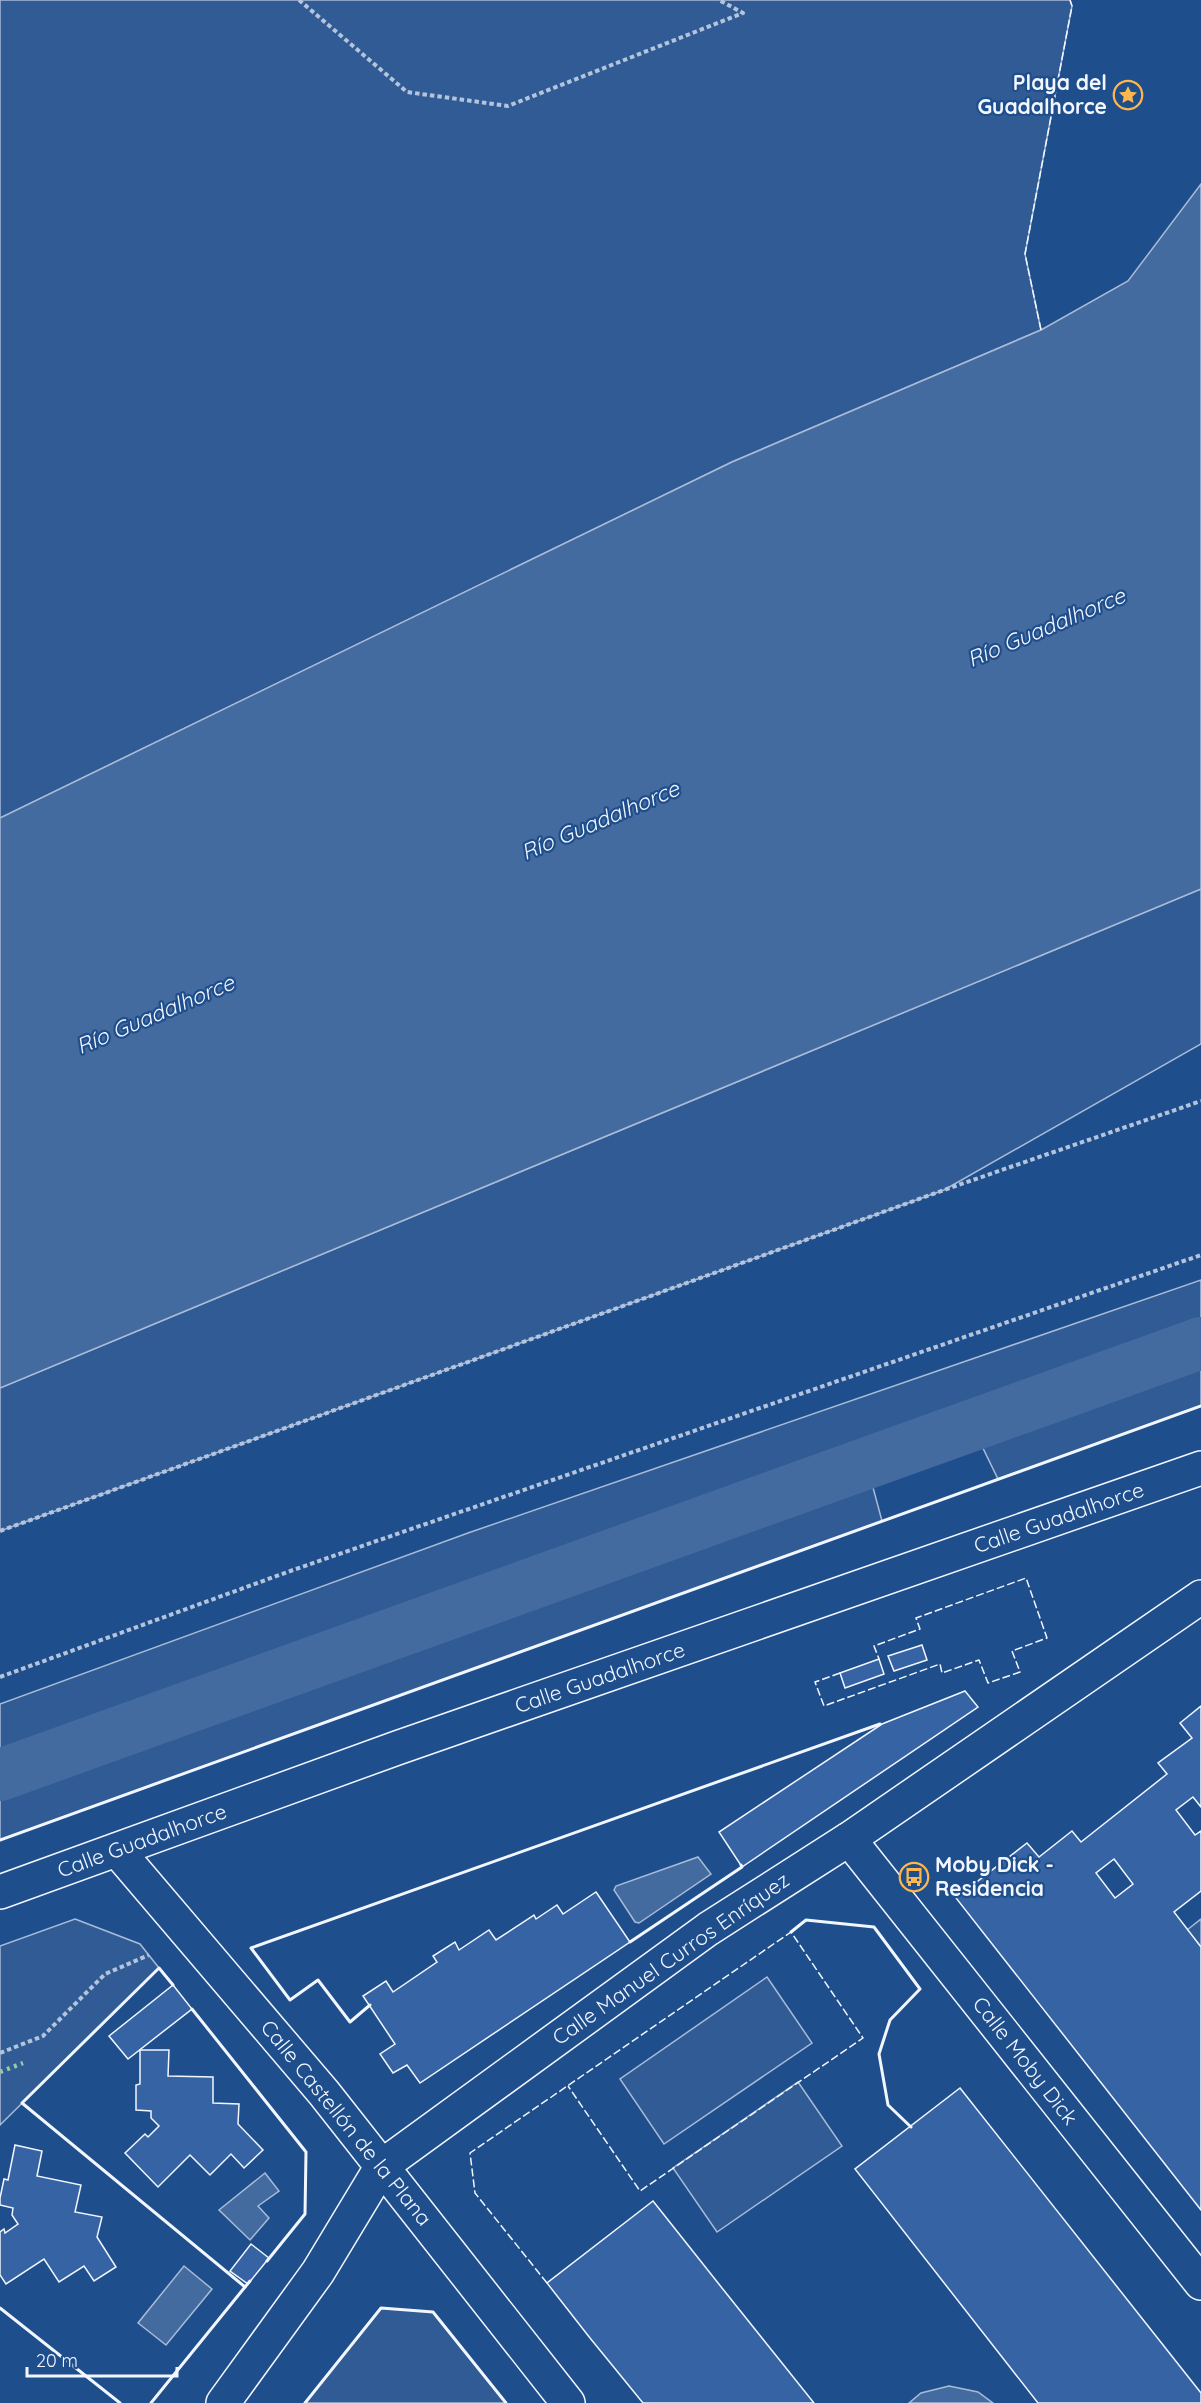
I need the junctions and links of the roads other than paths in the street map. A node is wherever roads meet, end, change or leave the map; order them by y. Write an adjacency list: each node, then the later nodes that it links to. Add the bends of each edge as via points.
1 (1201, 1468): 4 (street, Calle Guadalhorce, via 397,1748)
2 (1201, 1597): 3 (street, Calle Manuel Curros Enríquez)
3 (849, 1839): 6 (street, Calle Manuel Curros Enríquez, via 708,1929); 7 (street, Calle Moby Dick)
4 (117, 1850): 5 (street, Calle Guadalhorce); 6 (street, Calle Castellón de la Plana)
5 (0, 1892)
6 (382, 2166): 8 (street, Calle Manuel Curros Enríquez, via 318,2272); 9 (street, Calle Castellón de la Plana)
7 (1201, 2283)
8 (223, 2403)
9 (568, 2403)

